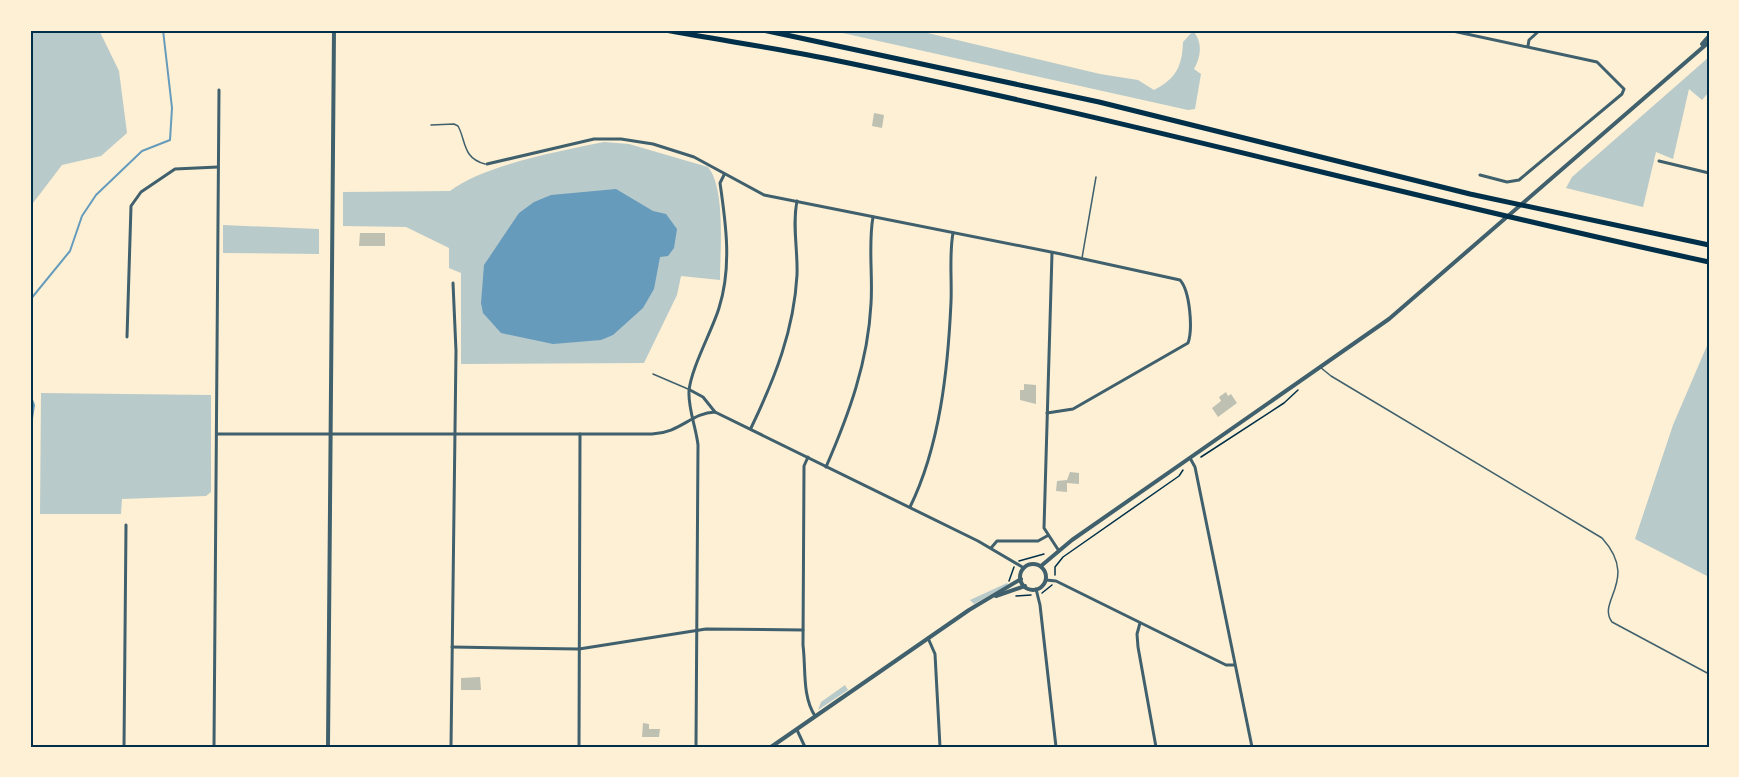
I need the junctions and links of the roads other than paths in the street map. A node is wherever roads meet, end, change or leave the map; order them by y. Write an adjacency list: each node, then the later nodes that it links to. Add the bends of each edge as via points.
1 (334, 30): 36 (street)
2 (665, 30): 25 (highway, via 828,58 1031,103)
3 (763, 30): 22 (highway, via 1099,102 1470,194)
4 (1448, 30): 8 (street)
5 (1540, 30): 8 (street)
6 (1709, 36): 9 (street)
7 (1709, 42): 9 (street)
8 (1528, 46): 17 (street, via 1597,62 1624,89 1519,180 1507,182)
9 (1700, 48): 28 (street, via 1389,319)
10 (219, 90): 14 (street)
11 (431, 125): 13 (lane, via 458,126 465,149)
12 (1659, 161): 15 (street)
13 (487, 164): 16 (street, via 575,141 621,139 673,149)
14 (218, 167): 27 (street, via 175,169 141,192 131,206); 35 (street)
15 (1709, 173)
16 (724, 175): 19 (street, via 757,192); 30 (street, via 720,183 727,239 723,290)
17 (1480, 175)
18 (1096, 177): 24 (lane)
19 (797, 201): 20 (street); 34 (street, via 797,273 791,325)
20 (873, 217): 21 (street); 41 (street, via 867,346 853,402)
21 (953, 233): 23 (street); 42 (street, via 944,378 931,447)
22 (1709, 245)
23 (1052, 253): 24 (street); 32 (street)
24 (1082, 258): 32 (street, via 1180,280 1186,289 1190,336 1181,348 1087,402 1062,412)
25 (1709, 262)
26 (453, 283): 37 (street)
27 (127, 337)
28 (1320, 367): 40 (street); 61 (lane, via 1602,538 1614,554 1620,573 1607,616)
29 (653, 374): 30 (lane)
30 (689, 390): 31 (street, via 703,397); 33 (street)
31 (715, 412): 33 (street); 34 (street)
32 (1047, 412): 44 (street)
33 (692, 419): 38 (street, via 666,434); 55 (street, via 698,445)
34 (751, 429): 39 (street)
35 (217, 434): 36 (street); 65 (street)
36 (332, 434): 37 (street); 66 (street)
37 (454, 434): 38 (street); 58 (street)
38 (580, 434): 59 (street)
39 (808, 457): 41 (street); 56 (street, via 804,466)
40 (1191, 460): 46 (street); 60 (street)
41 (826, 467): 42 (street)
42 (910, 507): 45 (street)
43 (126, 525): 64 (street)
44 (1047, 536): 45 (street, via 1038,542 997,541); 46 (street)
45 (991, 548): 48 (street)
46 (1059, 551): 47 (street)
47 (1041, 566): 48 (street, via 1034,563); 50 (street)
48 (1024, 568): 49 (street)
49 (1021, 579): 51 (street); 53 (street)
50 (1046, 580): 52 (street); 54 (street)
51 (1025, 586): 52 (street); 53 (street)
52 (1036, 592): 73 (street)
53 (992, 597): 57 (street)
54 (1140, 623): 60 (street, via 1226,665); 74 (street, via 1138,647)
55 (696, 630): 56 (street); 59 (street); 69 (street)
56 (803, 630): 62 (street, via 806,700)
57 (928, 638): 62 (street); 72 (street, via 936,654)
58 (451, 647): 59 (street); 67 (street)
59 (579, 649): 68 (street)
60 (1234, 665): 75 (street)
61 (1709, 674)
62 (816, 716): 63 (street)
63 (796, 730): 70 (street); 71 (street)
64 (124, 747)
65 (214, 747)
66 (328, 747)
67 (451, 747)
68 (579, 747)
69 (696, 747)
70 (771, 747)
71 (805, 747)
72 (940, 747)
73 (1056, 747)
74 (1156, 747)
75 (1252, 747)

